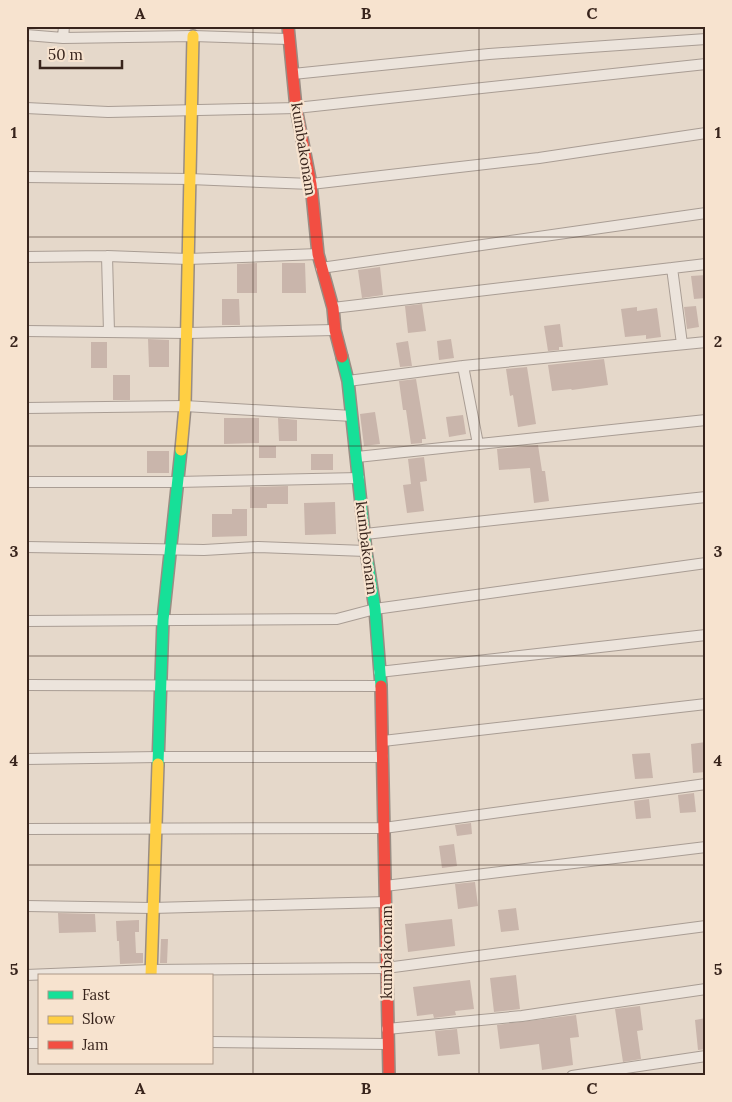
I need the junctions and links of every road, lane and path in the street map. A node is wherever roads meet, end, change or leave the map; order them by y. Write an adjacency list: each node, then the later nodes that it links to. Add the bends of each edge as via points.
1 (64, 26): 5 (street)
2 (288, 26): 6 (street, kumbakonam)
3 (26, 35): 5 (street)
4 (193, 36): 5 (street); 6 (street); 12 (street)
5 (63, 38)
6 (288, 39): 9 (street, kumbakonam)
7 (706, 39): 9 (street, via 489,54)
8 (706, 64): 11 (street)
9 (293, 74): 11 (street, kumbakonam)
10 (26, 108): 12 (street, via 108,112)
11 (296, 108): 12 (street); 16 (street, kumbakonam)
12 (192, 111): 15 (street)
13 (706, 133): 16 (street, via 539,158)
14 (26, 177): 15 (street)
15 (190, 179): 16 (street); 21 (street)
16 (311, 184): 18 (street, kumbakonam)
17 (706, 213): 23 (street)
18 (318, 254): 21 (street); 23 (street, kumbakonam)
19 (107, 256): 20 (street); 21 (street); 28 (street)
20 (26, 257)
21 (188, 259): 29 (street)
22 (706, 264): 24 (street)
23 (321, 268): 25 (street, kumbakonam)
24 (672, 268): 25 (street); 31 (street)
25 (333, 308): 26 (street, kumbakonam)
26 (335, 330): 29 (street); 33 (street, kumbakonam)
27 (26, 331): 28 (street)
28 (109, 332): 29 (street)
29 (187, 333): 34 (street)
30 (706, 342): 31 (street)
31 (682, 344): 32 (street)
32 (464, 366): 33 (street); 38 (street)
33 (348, 381): 36 (street, kumbakonam)
34 (185, 406): 35 (street); 36 (street); 42 (street)
35 (26, 408)
36 (352, 416): 39 (street, kumbakonam)
37 (706, 420): 38 (street)
38 (478, 444): 39 (street)
39 (357, 457): 40 (street, kumbakonam)
40 (359, 478): 42 (street); 44 (street, kumbakonam)
41 (26, 482): 42 (street)
42 (177, 482): 46 (street)
43 (706, 497): 44 (street)
44 (365, 534): 47 (street, kumbakonam)
45 (26, 547): 46 (street)
46 (169, 550): 47 (street, via 258,547); 50 (street)
47 (366, 551): 49 (street, kumbakonam)
48 (706, 563): 49 (street)
49 (375, 609): 50 (street, via 337,619); 53 (street, kumbakonam)
50 (163, 620): 51 (street); 55 (street)
51 (26, 621)
52 (706, 635): 53 (street)
53 (379, 672): 56 (street, kumbakonam)
54 (26, 686): 55 (street)
55 (162, 686): 56 (street); 59 (street)
56 (381, 686): 58 (street, kumbakonam)
57 (706, 704): 58 (street)
58 (383, 741): 60 (street, kumbakonam)
59 (158, 757): 60 (street); 61 (street); 63 (street)
60 (383, 757): 64 (street, kumbakonam)
61 (26, 759)
62 (706, 784): 64 (street)
63 (157, 828): 64 (street); 65 (street); 70 (street)
64 (384, 828): 67 (street, kumbakonam)
65 (26, 829)
66 (706, 847): 67 (street)
67 (385, 886): 68 (street, kumbakonam)
68 (386, 902): 70 (street); 72 (street, kumbakonam)
69 (26, 906): 70 (street)
70 (152, 908): 73 (street)
71 (706, 926): 72 (street)
72 (386, 968): 73 (street); 76 (street, kumbakonam)
73 (151, 973): 74 (street)
74 (88, 974)
75 (706, 989): 76 (street, via 522,1016)
76 (387, 1029): 78 (street, kumbakonam)
77 (212, 1042): 78 (street)
78 (387, 1044): 80 (street, kumbakonam)
79 (706, 1056): 81 (street)
80 (389, 1076)
81 (572, 1076)

